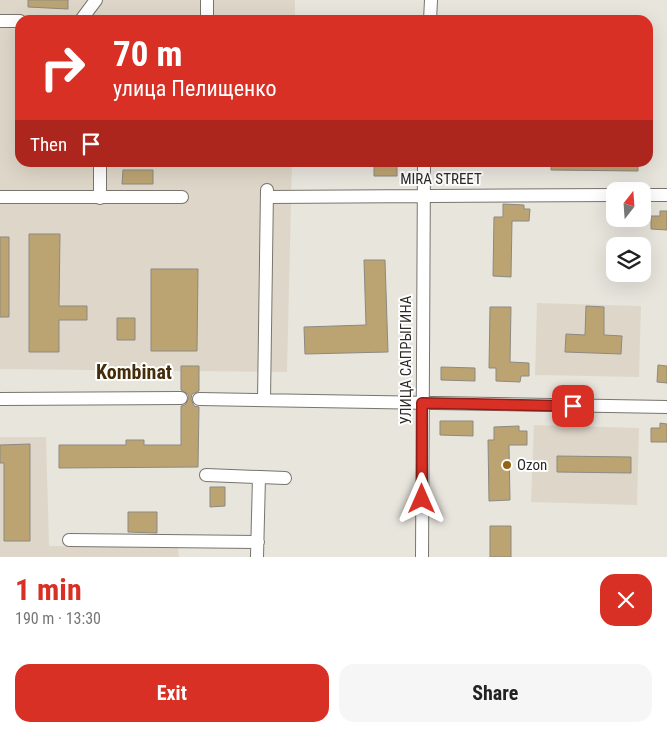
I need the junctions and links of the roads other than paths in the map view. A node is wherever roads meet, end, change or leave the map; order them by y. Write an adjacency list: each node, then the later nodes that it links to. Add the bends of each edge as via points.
1 (96, 0): 4 (street)
2 (207, 0): 5 (street)
3 (431, 0): 6 (street)
4 (85, 15)
5 (207, 15)
6 (430, 15)
7 (0, 21): 8 (street)
8 (15, 21)
9 (100, 167): 17 (street)
10 (424, 167): 11 (street, УЛИЦА САПРЫГИНА)
11 (423, 195): 12 (street, MIRA STREET); 21 (street, MIRA STREET, via 267,194); 22 (street, УЛИЦА САПРЫГИНА)
12 (606, 195)
13 (651, 195): 14 (street)
14 (667, 195)
15 (0, 197): 17 (street)
16 (182, 197): 17 (street)
17 (100, 198)
18 (181, 398): 20 (street)
19 (199, 398): 21 (street)
20 (0, 399)
21 (264, 400): 22 (street)
22 (422, 403): 23 (street); 30 (street, УЛИЦА САПРЫГИНА)
23 (667, 407)
24 (206, 475): 25 (street)
25 (259, 477): 26 (street); 28 (street)
26 (285, 478)
27 (70, 540): 28 (street)
28 (258, 542): 29 (street)
29 (257, 557)
30 (422, 557)

